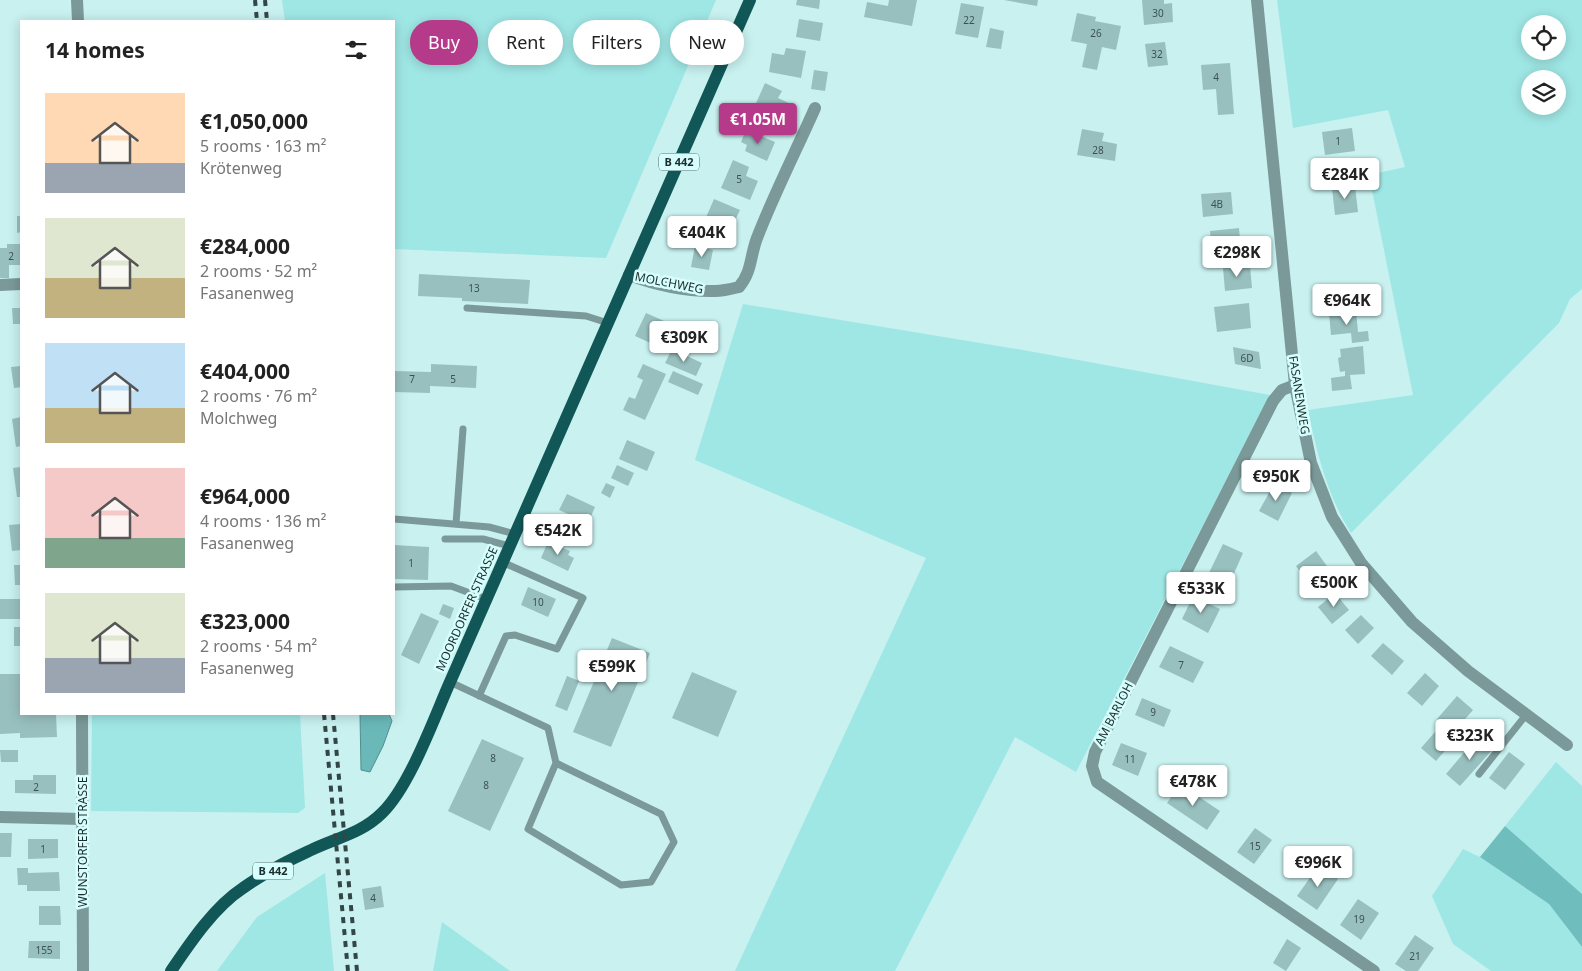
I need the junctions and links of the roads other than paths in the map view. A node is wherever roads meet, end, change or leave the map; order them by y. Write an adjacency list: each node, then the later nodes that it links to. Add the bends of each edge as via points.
1 (77, 0): 4 (street)
2 (750, 0): 6 (main road, MOORDORFER STRASSE / B 442)
3 (1258, 0): 11 (street, FASANENWEG)
4 (78, 20)
5 (815, 108): 6 (street, MOLCHWEG, via 756,240 748,273 739,287 715,291 682,288)
6 (629, 275): 10 (main road, MOORDORFER STRASSE / B 442)
7 (0, 284): 8 (street)
8 (20, 284)
9 (467, 308): 10 (lane, via 586,316)
10 (608, 323): 16 (main road, MOORDORFER STRASSE / B 442)
11 (1295, 385): 23 (street, FASANENWEG, via 1311,463 1332,517 1361,563 1412,622 1468,671); 31 (street, AM BARLOH, via 1282,390 1273,401 1095,752 1092,766 1097,782)
12 (463, 429): 14 (lane)
13 (395, 519): 14 (lane)
14 (456, 524): 16 (lane, via 489,527)
15 (445, 539): 16 (lane)
16 (512, 540): 17 (main road, MOORDORFER STRASSE / B 442)
17 (502, 562): 19 (main road, MOORDORFER STRASSE / B 442); 21 (lane, via 583,598 558,649 515,635 506,636)
18 (395, 587): 19 (lane, via 452,586)
19 (486, 599): 20 (main road, MOORDORFER STRASSE / B 442)
20 (450, 682): 21 (lane); 30 (main road, MOORDORFER STRASSE / B 442, via 408,774 384,812 356,832 308,851 242,888 214,914)
21 (479, 696): 25 (lane, via 548,728)
22 (82, 715): 28 (street, WUNSTORFER STRASSE)
23 (1526, 715): 24 (street, FASANENWEG); 26 (lane)
24 (1567, 745)
25 (556, 763): 25 (lane, via 528,829 620,885 651,882 674,842 661,814)
26 (1478, 774)
27 (0, 817): 28 (street)
28 (82, 819): 29 (street, WUNSTORFER STRASSE)
29 (83, 971)
30 (171, 971)
31 (1374, 971)

